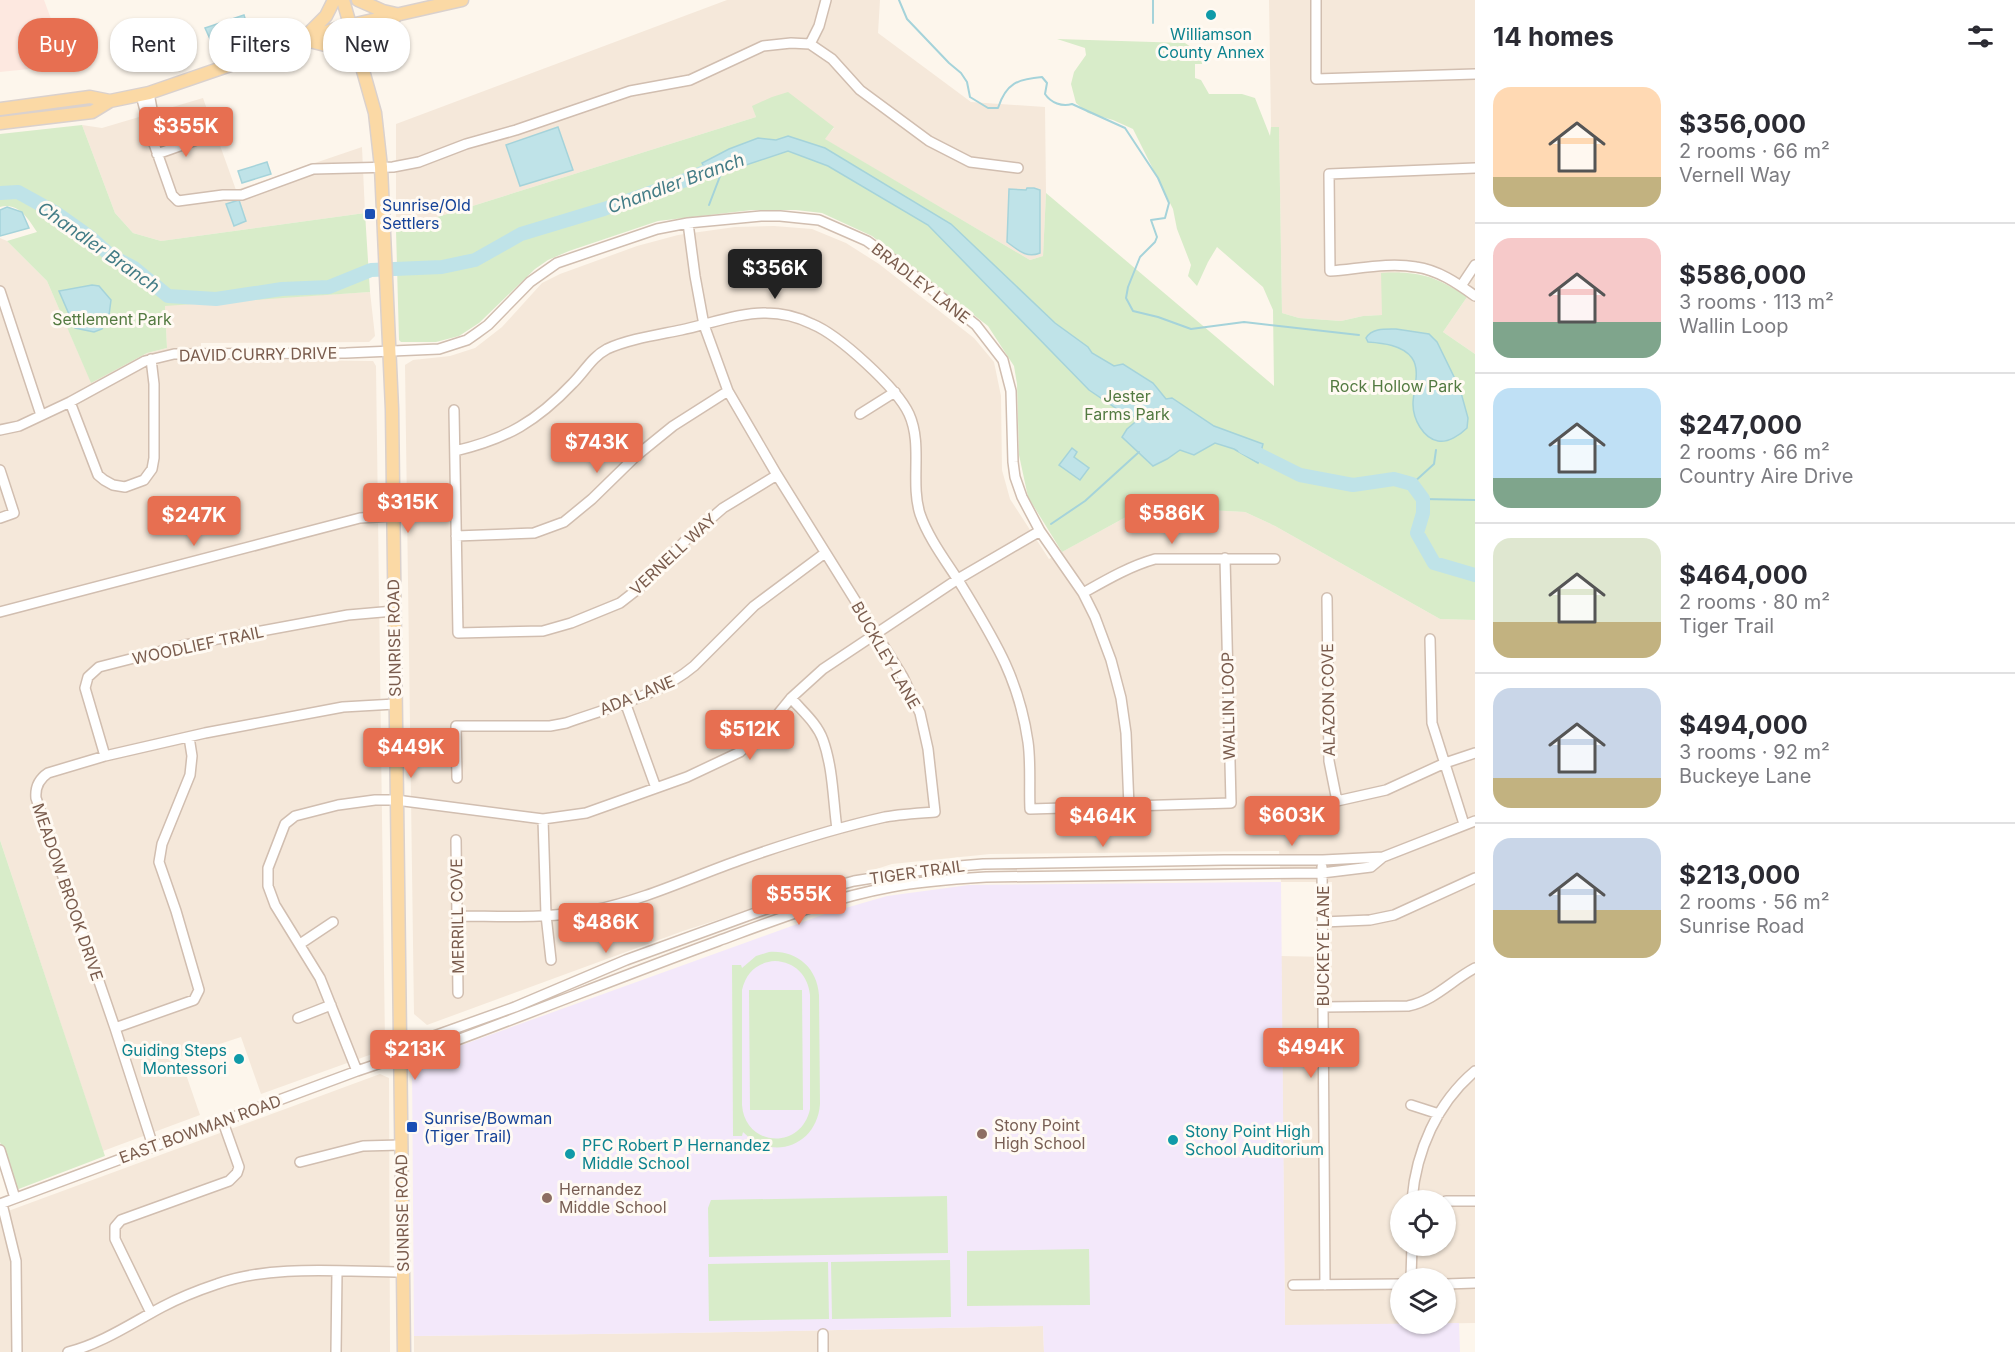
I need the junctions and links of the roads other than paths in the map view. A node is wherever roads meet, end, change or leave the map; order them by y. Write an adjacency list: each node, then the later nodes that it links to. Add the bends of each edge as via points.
1 (334, 0): 11 (main road, via 326,16)
2 (343, 0): 8 (main road, SUNRISE ROAD)
3 (358, 0): 7 (main road)
4 (462, 0): 7 (main road)
5 (826, 0): 12 (street)
6 (1316, 0): 15 (street, via 1316,80)
7 (398, 14): 9 (main road); 10 (main road)
8 (348, 18)
9 (381, 18)
10 (394, 18)
11 (311, 31)
12 (810, 44): 22 (street, via 763,46 690,80 630,91 419,162); 23 (street, via 832,59 860,90 929,141 970,162)
13 (209, 72): 16 (main road)
14 (363, 72): 22 (main road, SUNRISE ROAD, via 375,113)
15 (1475, 74)
16 (145, 94): 17 (main road); 21 (street)
17 (110, 101): 18 (main road, via 90,97); 19 (main road, via 92,112)
18 (0, 109)
19 (0, 123)
20 (205, 137): 21 (street)
21 (157, 154): 22 (street, via 172,195 178,201 243,195 313,169)
22 (381, 167): 31 (main road, SUNRISE ROAD)
23 (1018, 168)
24 (1475, 168): 27 (street, via 1329,174 1330,271 1415,267 1436,272)
25 (688, 224): 30 (street, BUCKLEY LANE); 31 (street, BRADLEY LANE, via 644,232 557,263 466,340 439,349); 45 (street, BRADLEY LANE, via 780,216 825,222 867,241 976,326 1003,360 1010,382 1015,477)
26 (1475, 265): 27 (street)
27 (1461, 286): 29 (street)
28 (0, 291): 38 (street)
29 (1475, 296)
30 (704, 325): 33 (street, BUCKLEY LANE); 34 (street, via 765,313 802,320 864,361); 40 (street, via 608,348 592,359 569,388 530,423)
31 (389, 352): 32 (street, DAVID CURRY DRIVE, via 174,354); 43 (main road, SUNRISE ROAD)
32 (151, 359): 35 (street, DAVID CURRY DRIVE); 35 (street, via 154,458 144,480 121,486 98,475)
33 (728, 391): 42 (street, BUCKLEY LANE); 46 (street, via 673,426 564,522 534,533)
34 (895, 392): 37 (street); 50 (street, via 913,426 919,512)
35 (70, 402): 38 (street, DAVID CURRY DRIVE)
36 (454, 410): 40 (street, VERNELL WAY)
37 (860, 414)
38 (41, 415): 39 (street, DAVID CURRY DRIVE)
39 (0, 430)
40 (455, 451): 46 (street, VERNELL WAY)
41 (0, 470): 44 (street, via 14,513)
42 (777, 475): 46 (street, VERNELL WAY, via 723,508 620,603 543,631 458,633); 47 (street, BUCKLEY LANE)
43 (393, 516): 53 (main road, SUNRISE ROAD); 54 (street, via 360,518)
44 (0, 518)
45 (1040, 531): 50 (street); 51 (street, BRADLEY LANE)
46 (456, 536)
47 (825, 553): 55 (street, BUCKLEY LANE); 58 (street, ADA LANE, via 754,606 684,675)
48 (1225, 558): 49 (street); 51 (street, via 1155,559); 67 (street, WALLIN LOOP, via 1231,803)
49 (1275, 558)
50 (958, 579): 55 (street); 67 (street, WALLIN LOOP, via 1013,679 1029,745 1030,809)
51 (1083, 592): 67 (street, BRADLEY LANE, via 1108,652 1121,698)
52 (1326, 598): 63 (street, ALAZON COVE, via 1329,761 1337,801 1386,790)
53 (394, 611): 59 (main road, SUNRISE ROAD); 62 (street, WOODLIEF TRAIL, via 348,615 184,645 99,667 88,677 85,688)
54 (0, 612)
55 (875, 633): 57 (street, via 823,669); 71 (street, BUCKLEY LANE, via 920,713 935,812 887,817)
56 (1430, 639): 63 (street, via 1432,723)
57 (791, 698): 65 (street, via 740,752); 71 (street, via 823,738)
58 (625, 702): 64 (street, ADA LANE, via 550,726 456,726); 65 (street)
59 (395, 704): 60 (street, MEADOW BROOK DRIVE, via 343,707); 66 (main road, SUNRISE ROAD)
60 (189, 737): 62 (street, MEADOW BROOK DRIVE); 88 (street, via 190,775 162,844 159,862 199,990 194,1000)
61 (1475, 753): 63 (street)
62 (105, 756): 88 (street, MEADOW BROOK DRIVE, via 48,773 39,781 35,793)
63 (1445, 763): 70 (street)
64 (457, 778)
65 (656, 788): 68 (street, via 586,813)
66 (396, 800): 68 (street); 81 (street, via 338,805 302,813 285,824 269,864 267,882 275,905); 90 (main road, SUNRISE ROAD)
67 (1129, 807)
68 (543, 819): 77 (street)
69 (1475, 821): 70 (street, TIGER TRAIL)
70 (1464, 824): 73 (street, TIGER TRAIL)
71 (837, 829): 77 (street, BUCKLEY LANE, via 621,904)
72 (456, 840): 78 (street, MERRILL COVE)
73 (1383, 857): 74 (street, TIGER TRAIL); 75 (street, TIGER TRAIL, via 1371,867)
74 (1323, 860): 75 (street, BUCKEYE LANE); 89 (street, TIGER TRAIL, via 983,864 854,881 626,960 515,1007 420,1041)
75 (1322, 873): 80 (street, BUCKEYE LANE); 89 (street, TIGER TRAIL, via 986,877 890,887 810,907 519,1018 425,1052)
76 (1475, 878): 80 (street, via 1395,915 1357,922)
77 (546, 915): 78 (street, BUCKLEY LANE); 82 (street)
78 (457, 916): 84 (street, MERRILL COVE)
79 (333, 922): 81 (street)
80 (1323, 922): 86 (street, BUCKEYE LANE)
81 (300, 944): 85 (street)
82 (551, 960)
83 (1475, 968): 86 (street, via 1418,1004)
84 (458, 993)
85 (331, 1005): 87 (street); 91 (street)
86 (1323, 1007): 111 (street, BUCKEYE LANE)
87 (298, 1018)
88 (115, 1028): 97 (street, MEADOW BROOK DRIVE)
89 (413, 1052): 90 (street, TIGER TRAIL)
90 (400, 1056): 91 (street, EAST BOWMAN ROAD); 96 (main road, SUNRISE ROAD)
91 (357, 1071): 95 (street, EAST BOWMAN ROAD)
92 (1475, 1071): 94 (street)
93 (1411, 1105): 94 (street)
94 (1439, 1114): 100 (street, via 1420,1157)
95 (223, 1122): 97 (street, EAST BOWMAN ROAD); 112 (street, via 238,1167 234,1177 121,1220 115,1227 115,1239)
96 (401, 1144): 99 (street, via 363,1146); 106 (main road, SUNRISE ROAD)
97 (153, 1146): 101 (street, EAST BOWMAN ROAD)
98 (0, 1150): 101 (street)
99 (300, 1162)
100 (1413, 1190)
101 (15, 1198): 104 (street, EAST BOWMAN ROAD)
102 (1456, 1201): 103 (street)
103 (1475, 1201)
104 (1, 1204): 114 (street, via 16,1261)
105 (337, 1272): 106 (street); 112 (street, via 243,1277 219,1283); 116 (street)
106 (403, 1272): 117 (main road, SUNRISE ROAD)
107 (1475, 1283): 109 (street)
108 (1390, 1284): 111 (street)
109 (1456, 1284)
110 (1293, 1285): 111 (street)
111 (1325, 1285)
112 (151, 1313): 115 (street, via 90,1345)
113 (823, 1334): 118 (street)
114 (17, 1352)
115 (68, 1352)
116 (336, 1352)
117 (404, 1352)
118 (823, 1352)

